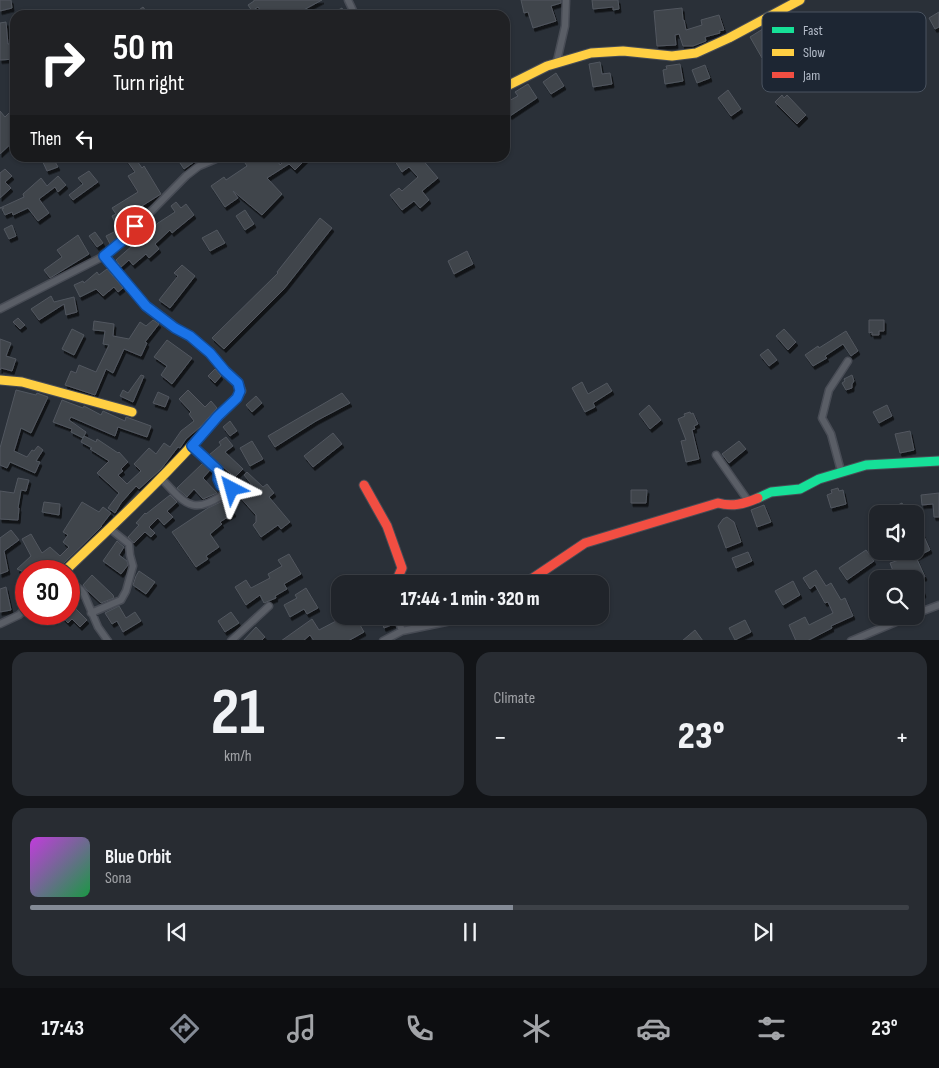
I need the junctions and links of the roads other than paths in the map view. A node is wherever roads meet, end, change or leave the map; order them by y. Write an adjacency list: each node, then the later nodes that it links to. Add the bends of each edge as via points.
1 (566, 0): 5 (street, via 565,26)
2 (800, 0): 3 (street)
3 (778, 12)
4 (762, 21): 5 (street, via 688,55 622,51 582,54)
5 (557, 61): 6 (street)
6 (510, 84)
7 (208, 162): 8 (street, via 186,176)
8 (104, 256): 9 (street); 13 (street, via 146,306 190,336 238,383 240,391 237,398)
9 (0, 309)
10 (848, 361): 16 (street, via 829,390 822,418 831,434)
11 (0, 380): 12 (street, via 22,382)
12 (132, 412)
13 (192, 446): 17 (street); 17 (street, via 218,470 221,486 232,489 197,507 185,503)
14 (716, 455): 19 (street)
15 (939, 461): 16 (street, via 866,465)
16 (841, 472): 19 (street, via 800,489 771,492)
17 (161, 478): 20 (street)
18 (364, 485): 22 (street, via 387,526 402,568)
19 (749, 502): 23 (street, via 729,506 718,503 585,543)
20 (109, 528): 21 (street); 28 (street, via 129,544 133,566 121,600)
21 (76, 560)
22 (399, 575)
23 (537, 575)
24 (80, 589): 28 (street)
25 (939, 605): 27 (street)
26 (269, 606): 36 (street)
27 (924, 611)
28 (92, 613): 35 (street)
29 (15, 617): 30 (street)
30 (0, 624)
31 (400, 625): 34 (street)
32 (431, 625): 34 (street)
33 (888, 625): 38 (street)
34 (402, 631): 37 (street)
35 (108, 640)
36 (231, 640)
37 (383, 640)
38 (851, 640)

